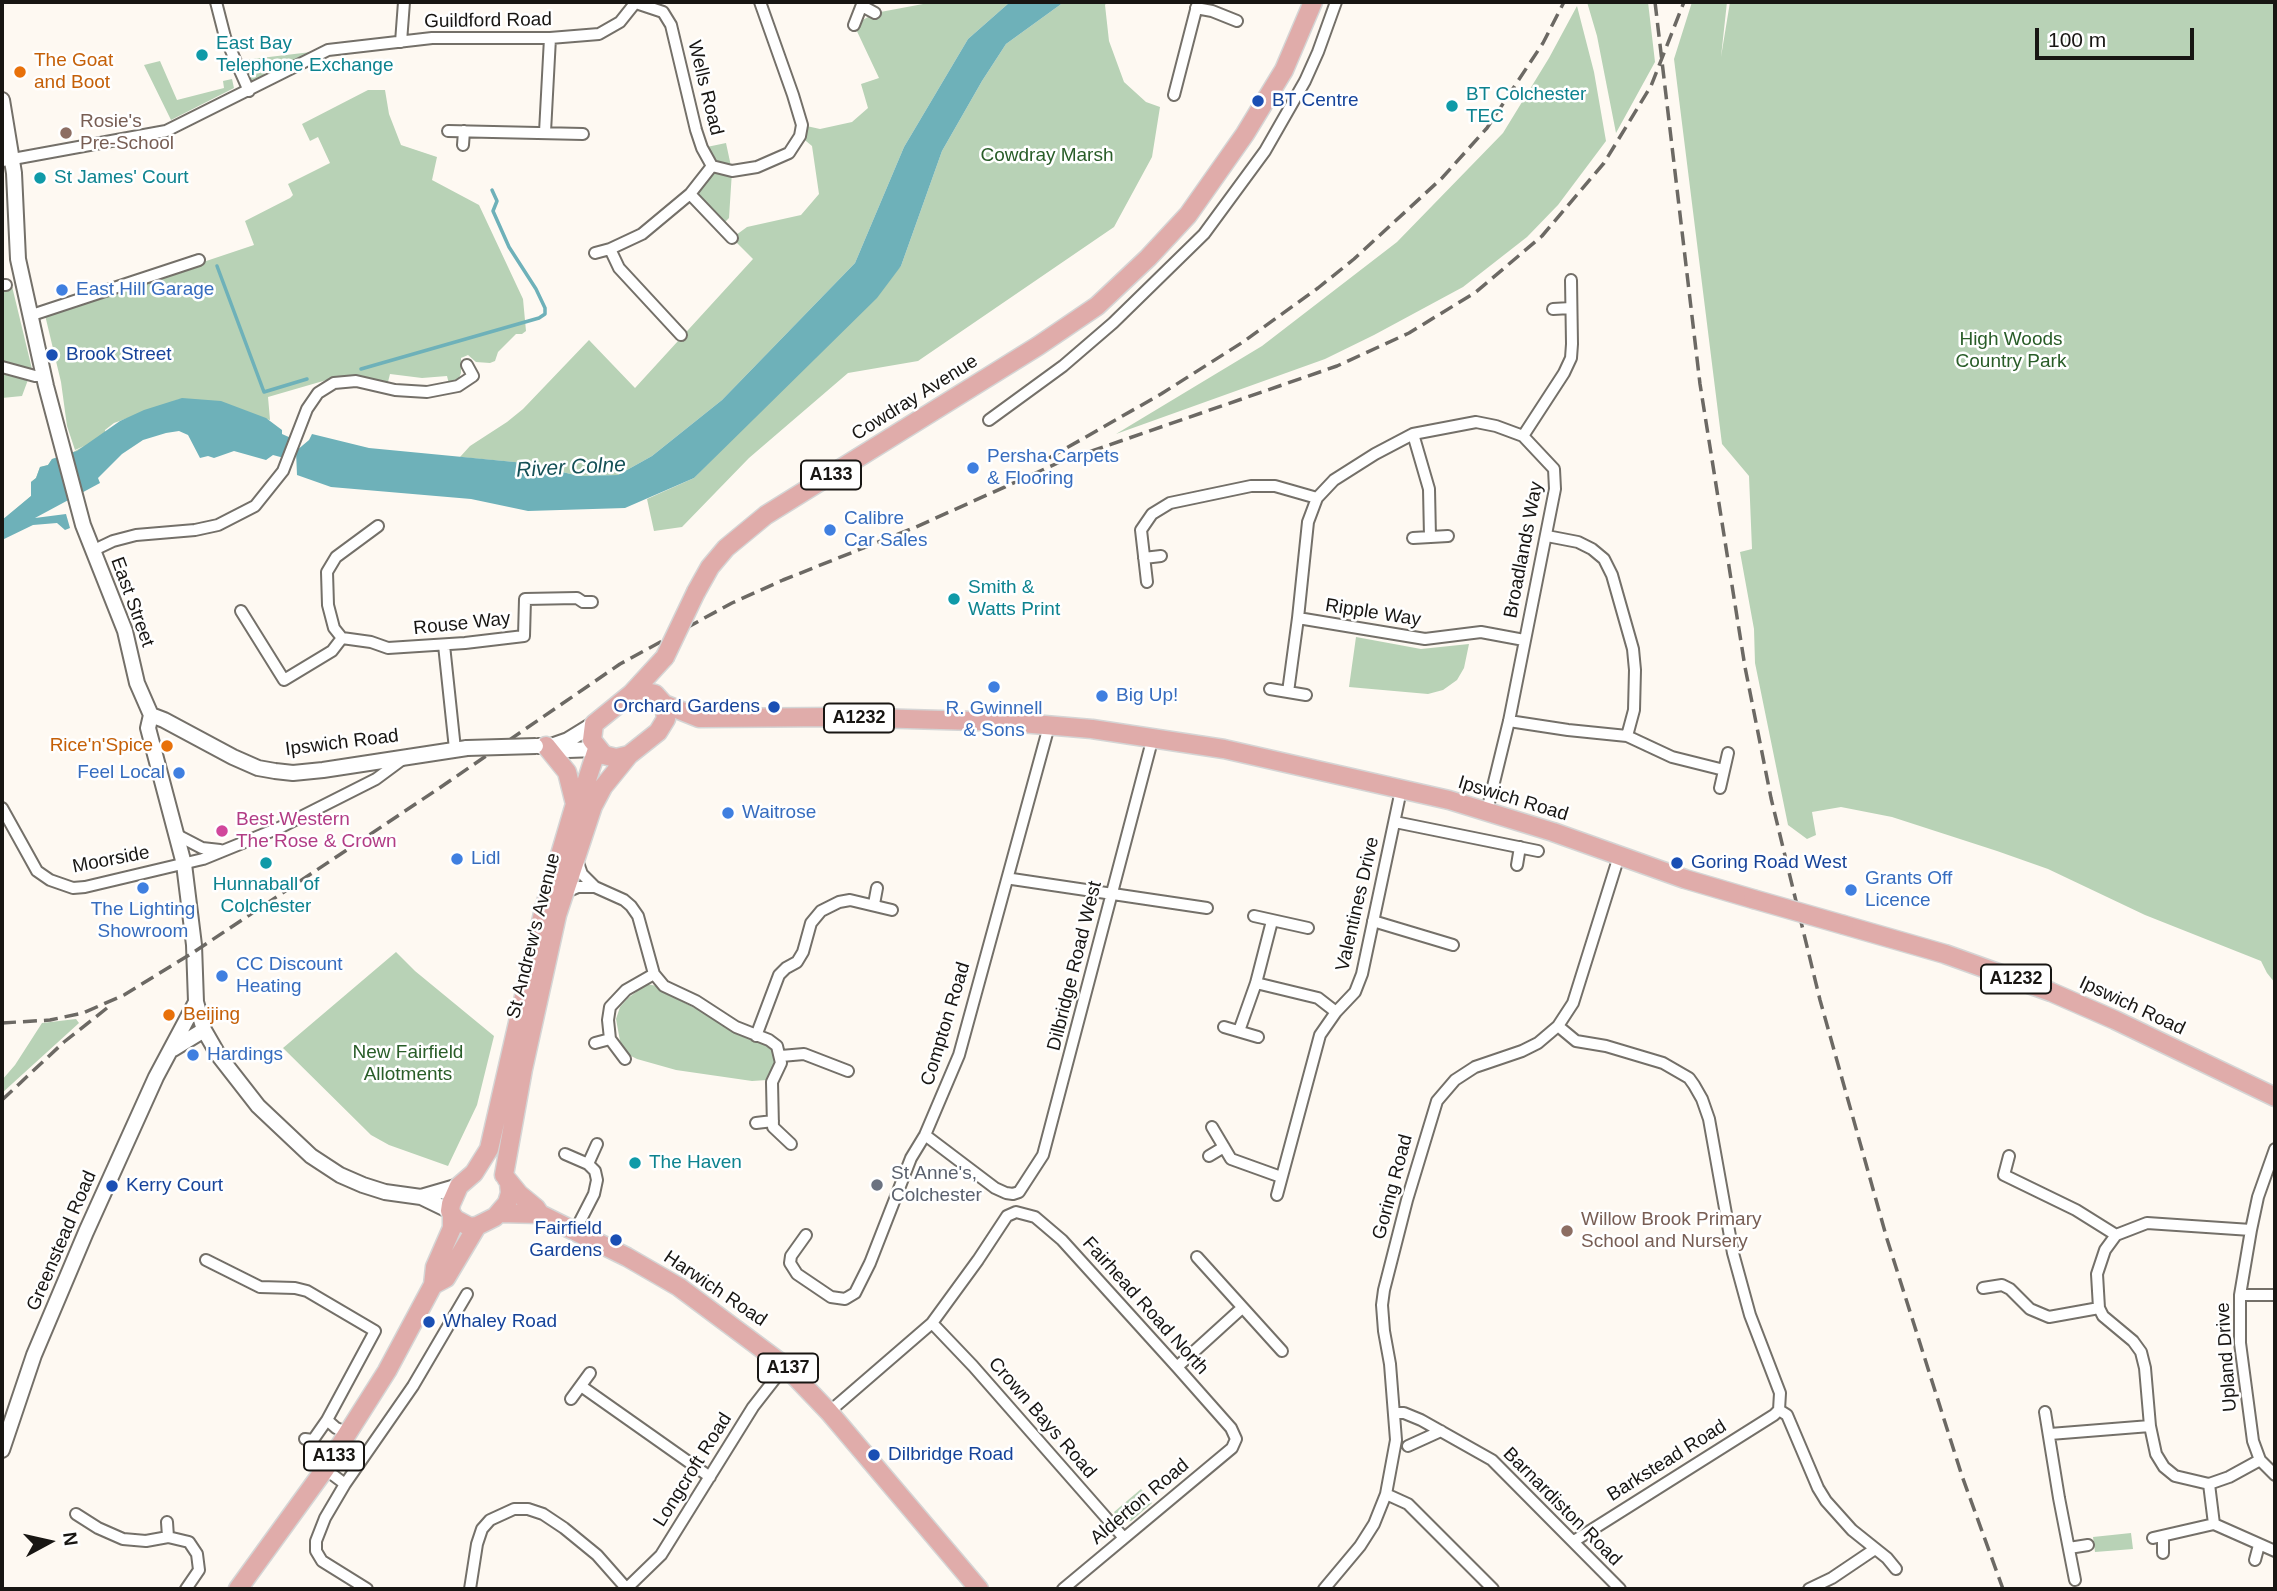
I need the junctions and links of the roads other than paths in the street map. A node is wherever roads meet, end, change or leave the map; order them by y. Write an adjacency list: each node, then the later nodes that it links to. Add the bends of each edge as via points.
1 (216, 2): 17 (street, via 225,37)
2 (404, 2): 14 (street)
3 (636, 2): 13 (street, Guildford Road, via 620,22 599,34); 26 (street, Wells Road, via 663,12 671,25 696,130)
4 (760, 2): 26 (street, via 802,125 800,136 789,153 757,167 732,171)
5 (1336, 2): 10 (street)
6 (862, 4): 9 (street); 12 (street)
7 (1197, 5): 11 (street); 18 (street)
8 (1308, 6): 10 (street, Cowdray Avenue); 15 (main road, Cowdray Avenue / A133)
9 (875, 13)
10 (1330, 19): 16 (street)
11 (1237, 21)
12 (854, 25)
13 (550, 38): 14 (street, Guildford Road); 22 (street)
14 (401, 42): 17 (street, Guildford Road, via 328,50)
15 (1284, 70): 16 (street); 37 (main road, Cowdray Avenue / A133, via 1188,215)
16 (1305, 81): 43 (street, via 1265,151 1212,224)
17 (249, 91): 25 (street, Guildford Road, via 166,131)
18 (1174, 95)
19 (2, 100): 25 (street, East Street)
20 (448, 131): 21 (street)
21 (464, 131): 22 (street); 24 (street)
22 (545, 132): 23 (street)
23 (583, 134)
24 (463, 145)
25 (7, 160): 33 (street, East Street)
26 (712, 166): 27 (street)
27 (690, 194): 29 (street); 31 (street, via 642,234)
28 (729, 218): 29 (street)
29 (721, 226): 30 (street)
30 (732, 238)
31 (610, 249): 32 (street); 42 (street, via 619,268)
32 (595, 253)
33 (18, 259): 35 (street); 41 (street, East Street)
34 (199, 260): 41 (street)
35 (2, 261)
36 (1571, 280): 39 (street)
37 (1097, 306): 43 (street); 67 (main road, Cowdray Avenue / A133, bridge, via 766,515 710,567)
38 (673, 307): 42 (street)
39 (1571, 308): 40 (street); 50 (street, via 1571,358)
40 (1553, 309)
41 (32, 315): 47 (street, East Street)
42 (664, 316): 44 (street)
43 (1113, 324): 48 (street)
44 (681, 335)
45 (467, 365): 57 (street, via 473,376 458,386 427,392 356,381 334,383 318,393 295,435 283,471 255,506 218,525 136,534)
46 (2, 367): 47 (street)
47 (44, 376): 57 (street, East Street)
48 (989, 420)
49 (1413, 434): 50 (street, Broadlands Way, via 1476,422); 51 (street, Broadlands Way, via 1334,480); 55 (street, via 1429,489)
50 (1524, 436): 54 (street, Broadlands Way, via 1554,469)
51 (1317, 498): 59 (street, via 1275,486 1251,486 1170,503 1152,514 1141,530); 63 (street, via 1308,522)
52 (378, 526): 64 (street, via 336,557 327,572 328,605)
53 (1448, 536): 55 (street)
54 (1547, 536): 65 (street, Broadlands Way); 79 (street, via 1592,549 1612,575 1635,670 1634,710)
55 (1430, 537): 56 (street)
56 (1413, 538)
57 (92, 551): 73 (street, East Street, via 125,631 137,683)
58 (1161, 556): 59 (street)
59 (1144, 558): 60 (street)
60 (1147, 582)
61 (592, 602): 66 (street, Rouse Way, via 525,599 524,636)
62 (241, 611): 64 (street, via 284,680 332,651)
63 (1298, 618): 65 (street, Ripple Way, via 1425,639 1481,632); 69 (street)
64 (342, 638): 66 (street, Rouse Way, via 388,648)
65 (1524, 640): 75 (street, Broadlands Way)
66 (444, 645): 82 (street)
67 (664, 659): 70 (main road, Cowdray Avenue / A133); 72 (main road, Cowdray Avenue / A133)
68 (1270, 689): 69 (street)
69 (1288, 692): 71 (street)
70 (631, 694): 72 (main road, via 647,691); 76 (main road, A133)
71 (1306, 695)
72 (663, 701): 74 (main road, Ipswich Road / A1232); 78 (main road, A133, via 666,719)
73 (151, 715): 86 (street, Ipswich Road, via 233,757 275,771 324,770); 94 (street, East Street, via 148,728)
74 (699, 718): 77 (main road, Ipswich Road / A1232, via 960,719); 78 (main road, Ipswich Road / A1232)
75 (1509, 721): 79 (street); 92 (street, Broadlands Way)
76 (594, 724): 81 (street, Ipswich Road, via 574,737); 83 (main road)
77 (1049, 726): 80 (main road, Ipswich Road / A1232); 135 (street, Compton Road, via 959,1055)
78 (658, 732): 85 (main road, St Andrew's Avenue)
79 (1626, 736): 87 (street, via 1672,757)
80 (1153, 737): 89 (main road, Ipswich Road / A1232, via 1255,755); 106 (street, Dilbridge Road West)
81 (544, 746): 82 (street, Ipswich Road, bridge); 83 (street, Ipswich Road); 90 (main road, via 567,772)
82 (461, 748): 86 (street, Ipswich Road)
83 (597, 749): 85 (main road, via 611,757); 90 (main road, St Andrew's Avenue)
84 (1728, 753): 87 (street)
85 (629, 755): 98 (main road, St Andrew's Avenue, via 598,796)
86 (405, 757): 96 (street, Moorside, via 376,779)
87 (1724, 770): 88 (street)
88 (1720, 788)
89 (1401, 790): 92 (main road, Ipswich Road / A1232); 93 (street, Valentines Drive)
90 (575, 804): 144 (main road, St Andrew's Avenue, via 544,909 495,1129)
91 (2, 808): 100 (street, Moorside, via 37,871 73,888)
92 (1487, 811): 99 (main road, Ipswich Road / A1232)
93 (1395, 822): 95 (street); 112 (street, Valentines Drive)
94 (177, 835): 96 (street, via 202,848); 100 (street, East Street)
95 (1520, 847): 97 (street); 101 (street)
96 (223, 851): 100 (street, Moorside)
97 (1538, 851)
98 (577, 853): 103 (street, via 582,874); 105 (main road, St Andrew's Avenue)
99 (1619, 856): 119 (street, Goring Road, via 1573,1003); 131 (main road, Ipswich Road / A1232, bridge, via 1945,954 2051,992)
100 (184, 864): 117 (street, East Street)
101 (1517, 864)
102 (1012, 879): 106 (street)
103 (594, 887): 105 (street, via 578,887); 115 (street, via 624,900 638,916)
104 (877, 888): 107 (street)
105 (564, 894): 146 (main road, St Andrew's Avenue, via 523,1069)
106 (1112, 894): 108 (street); 135 (street, Dilbridge Road West, via 1047,1144 1026,1184 1013,1194 995,1188)
107 (874, 904): 109 (street); 123 (street, via 850,900 821,911 811,923 797,962 779,975)
108 (1207, 908)
109 (892, 910)
110 (1254, 916): 111 (street)
111 (1272, 920): 113 (street); 116 (street)
112 (1373, 921): 114 (street); 118 (street, Valentines Drive, via 1355,992)
113 (1308, 928)
114 (1453, 945)
115 (654, 974): 123 (street, via 664,986); 125 (street, via 626,990 610,1007)
116 (1256, 983): 118 (street, via 1318,998); 122 (street)
117 (196, 1002): 121 (street); 127 (street, Greenstead Road)
118 (1336, 1012): 145 (street, Valentines Drive, via 1320,1035)
119 (1558, 1026): 174 (street, via 1576,1041 1664,1063 1689,1078 1702,1099 1733,1254 1780,1393); 177 (street, Goring Road, via 1538,1043 1465,1073 1437,1101 1383,1297)
120 (1224, 1027): 122 (street)
121 (204, 1030): 127 (street); 149 (street, via 258,1106 311,1156 362,1185)
122 (1240, 1031): 124 (street)
123 (756, 1036): 128 (street, via 777,1046)
124 (1258, 1037)
125 (610, 1039): 126 (street); 129 (street)
126 (595, 1043)
127 (169, 1051): 186 (street, Greenstead Road, via 34,1355)
128 (781, 1056): 130 (street, via 804,1054); 132 (street, via 772,1082)
129 (625, 1059)
130 (848, 1072)
131 (2275, 1097)
132 (772, 1121): 133 (street); 137 (street)
133 (756, 1123)
134 (1212, 1127): 138 (street)
135 (925, 1135): 156 (street, Compton Road, via 855,1293 845,1299 831,1297 796,1274 791,1256)
136 (597, 1144): 143 (street)
137 (791, 1144)
138 (1224, 1147): 141 (street); 145 (street, via 1239,1164)
139 (2275, 1149): 154 (street, Upland Drive)
140 (565, 1154): 143 (street)
141 (1209, 1156)
142 (2009, 1156): 157 (street, via 2004,1175)
143 (588, 1164): 155 (street, via 597,1180)
144 (474, 1173): 146 (main road, via 488,1170); 147 (main road, St Andrew's Avenue)
145 (1281, 1177): 148 (street, Valentines Drive)
146 (507, 1179): 151 (main road, via 509,1198); 152 (main road, Harwich Road / A137)
147 (459, 1186): 149 (street); 150 (main road)
148 (1277, 1195)
149 (421, 1197): 150 (street)
150 (451, 1213): 153 (main road, via 464,1225); 160 (main road, A133, via 452,1228 435,1267)
151 (499, 1213): 152 (main road, Harwich Road / A137); 153 (main road, A133)
152 (540, 1214): 155 (main road, Harwich Road / A137)
153 (477, 1226): 160 (main road, A133, via 446,1278)
154 (2250, 1230): 157 (street, via 2147,1223); 163 (street, Upland Drive)
155 (575, 1231): 169 (main road, Harwich Road / A137, via 679,1287)
156 (806, 1235)
157 (2116, 1235): 166 (street, via 2097,1274)
158 (1197, 1257): 165 (street)
159 (212, 1260): 178 (street, via 260,1287 307,1291 375,1331)
160 (433, 1285): 181 (main road, A133)
161 (1983, 1288): 166 (street, via 2010,1289 2030,1309 2049,1317)
162 (467, 1294): 191 (street, via 413,1386)
163 (2240, 1295): 164 (street); 187 (street, Upland Drive, via 2246,1402)
164 (2275, 1295)
165 (1242, 1308): 168 (street); 170 (street)
166 (2099, 1308): 179 (street, via 2141,1352)
167 (932, 1323): 170 (street, Fairhead Road North, via 1006,1216 1016,1212 1035,1217 1062,1240); 175 (street); 198 (street, Crown Bays Road)
168 (1282, 1350)
169 (785, 1366): 175 (main road, Harwich Road / A137); 190 (street, Longcroft Road, via 753,1407)
170 (1177, 1367): 184 (street, Fairhead Road North)
171 (590, 1373): 172 (street)
172 (581, 1386): 173 (street); 190 (street)
173 (571, 1399)
174 (1779, 1410): 199 (street, Barkstead Road); 203 (street, via 1787,1415 1826,1501)
175 (830, 1412): 214 (main road, Harwich Road / A137)
176 (2045, 1412): 182 (street)
177 (1395, 1413): 180 (street, Barnardiston Road, via 1405,1413); 193 (street, Goring Road, via 1396,1440)
178 (327, 1420): 181 (street); 183 (street, via 313,1440)
179 (2150, 1426): 182 (street); 192 (street, via 2156,1454 2164,1466 2175,1476)
180 (1441, 1431): 185 (street); 199 (street, Barnardiston Road, via 1492,1460)
181 (349, 1433): 188 (main road, A133)
182 (2050, 1434): 202 (street)
183 (305, 1439)
184 (1236, 1439): 198 (street, Alderton Road, via 1233,1448)
185 (1408, 1446)
186 (2, 1450)
187 (2260, 1460): 189 (street, Upland Drive); 192 (street)
188 (325, 1469): 191 (street); 210 (main road, A133)
189 (2275, 1475)
190 (710, 1478): 213 (street, Longcroft Road, via 661,1555)
191 (345, 1484): 211 (street, via 325,1518 316,1551 322,1561)
192 (2209, 1484): 196 (street)
193 (1385, 1494): 216 (street, Goring Road, via 1360,1546); 217 (street, via 1408,1504)
194 (76, 1514): 197 (street, via 123,1539)
195 (167, 1521): 197 (street)
196 (2214, 1524): 201 (street); 205 (street, via 2158,1537)
197 (168, 1537): 209 (street, via 189,1542 197,1554 199,1570)
198 (1124, 1538): 215 (street, Alderton Road)
199 (1574, 1541): 218 (street, Barnardiston Road)
200 (2088, 1545): 202 (street)
201 (2259, 1545): 204 (street); 206 (street)
202 (2069, 1548): 208 (street)
203 (1875, 1549): 207 (street); 219 (street)
204 (2275, 1551)
205 (2163, 1553)
206 (2255, 1560)
207 (1896, 1569)
208 (2075, 1580)
209 (186, 1589)
210 (238, 1589)
211 (367, 1589)
212 (470, 1589): 213 (street, via 482,1529 514,1508 543,1514 564,1528)
213 (626, 1589)
214 (979, 1589)
215 (1063, 1589)
216 (1324, 1589)
217 (1493, 1589)
218 (1620, 1589)
219 (1809, 1589)

